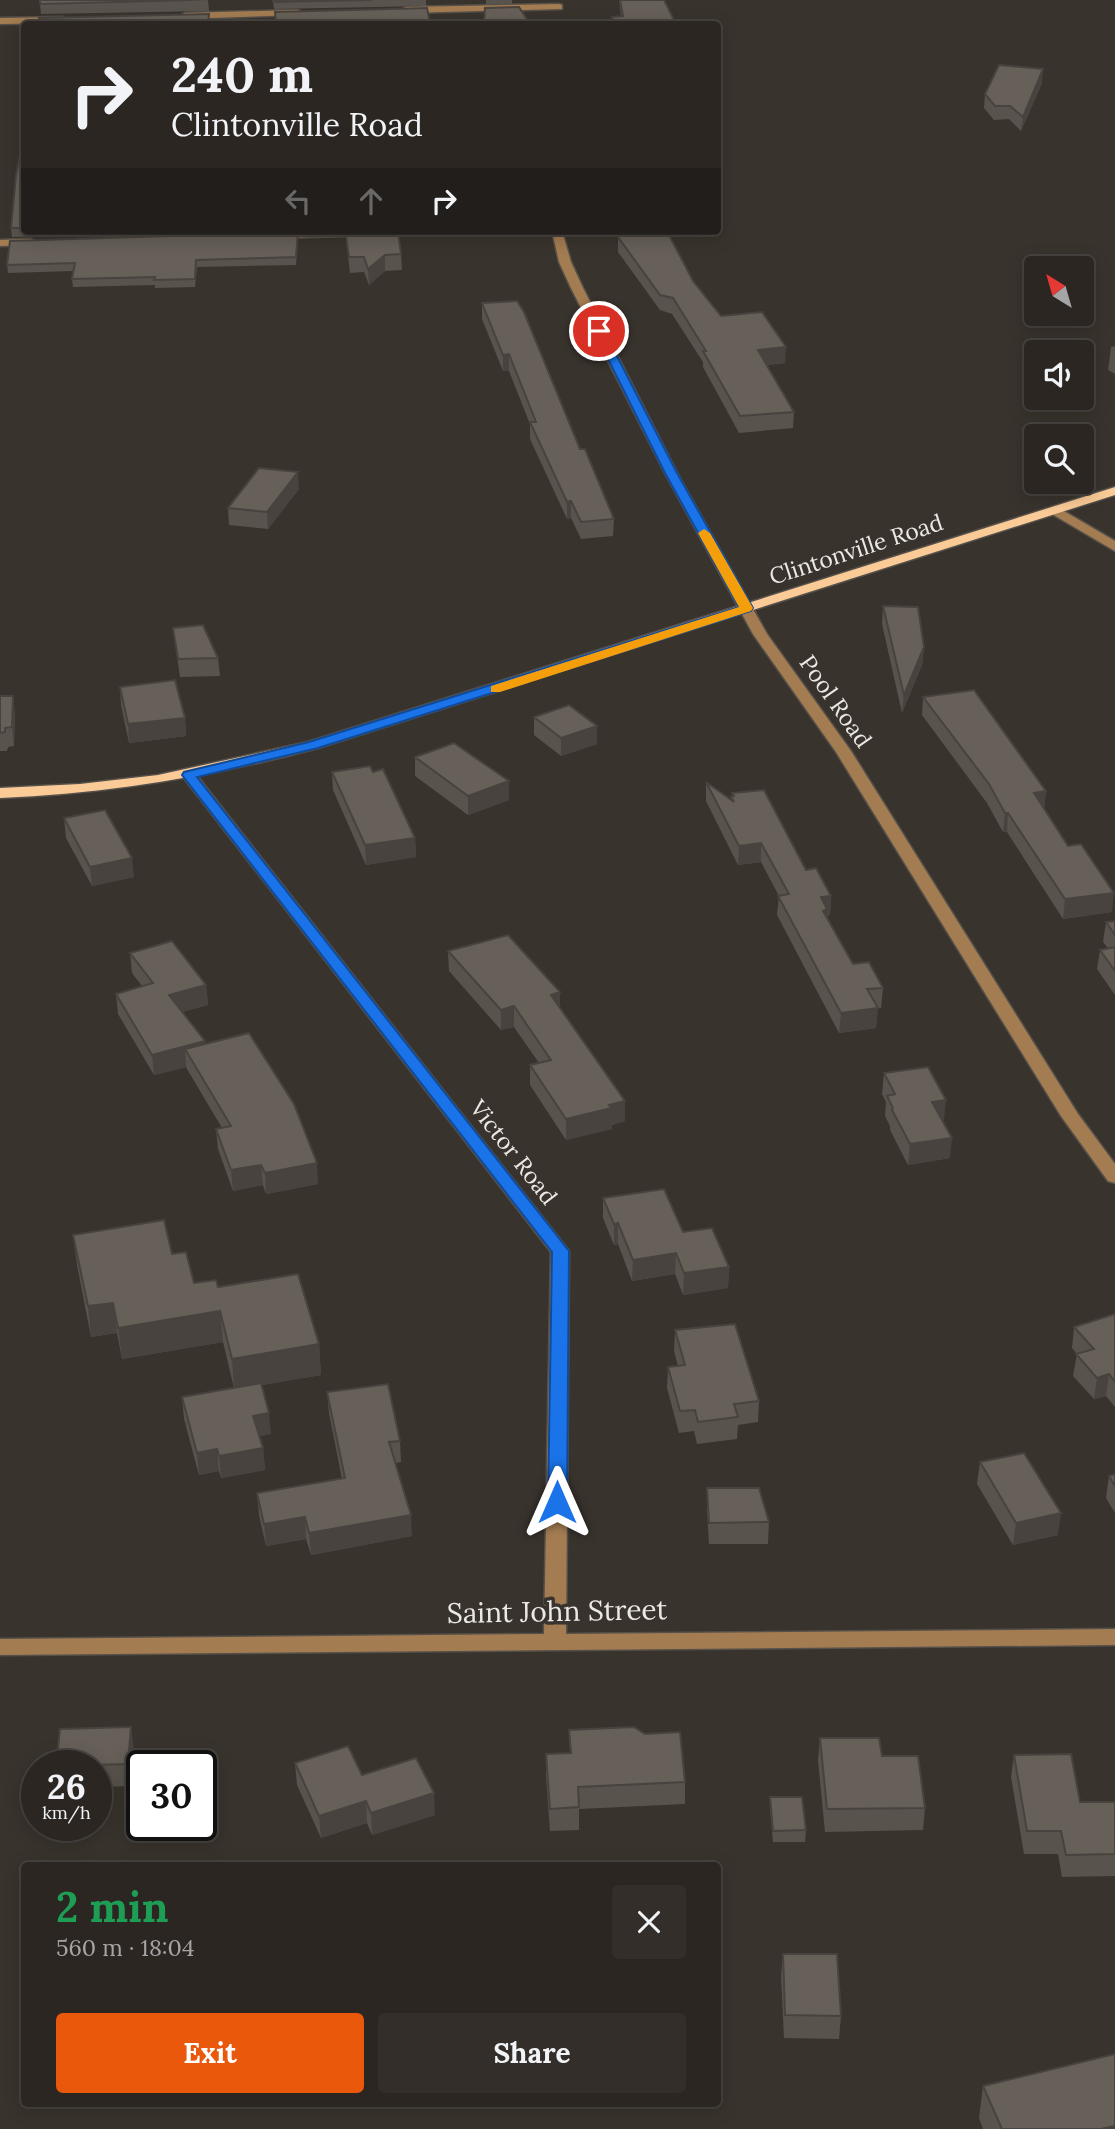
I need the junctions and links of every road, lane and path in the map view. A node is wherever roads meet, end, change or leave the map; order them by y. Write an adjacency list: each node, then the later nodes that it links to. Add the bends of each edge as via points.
1 (559, 8): 2 (street)
2 (393, 11)
3 (310, 13): 6 (street)
4 (175, 16): 6 (street)
5 (80, 19): 7 (street)
6 (255, 19)
7 (0, 21)
8 (558, 235): 14 (street, Pool Road, via 577,288 671,473)
9 (41, 242): 10 (street)
10 (0, 243)
11 (1115, 491): 12 (main road, Clintonville Road)
12 (1057, 510): 13 (street); 14 (main road, Clintonville Road)
13 (1115, 547)
14 (747, 608): 15 (main road, Clintonville Road, via 313,745); 17 (street, Pool Road, via 760,634 844,751 1070,1116)
15 (189, 775): 16 (main road, Clintonville Road, via 101,788); 19 (street, Victor Road, via 560,1251)
16 (0, 793)
17 (1115, 1177)
18 (1115, 1637): 19 (street, Saint John Street)
19 (555, 1641): 20 (street, Saint John Street)
20 (0, 1647)

